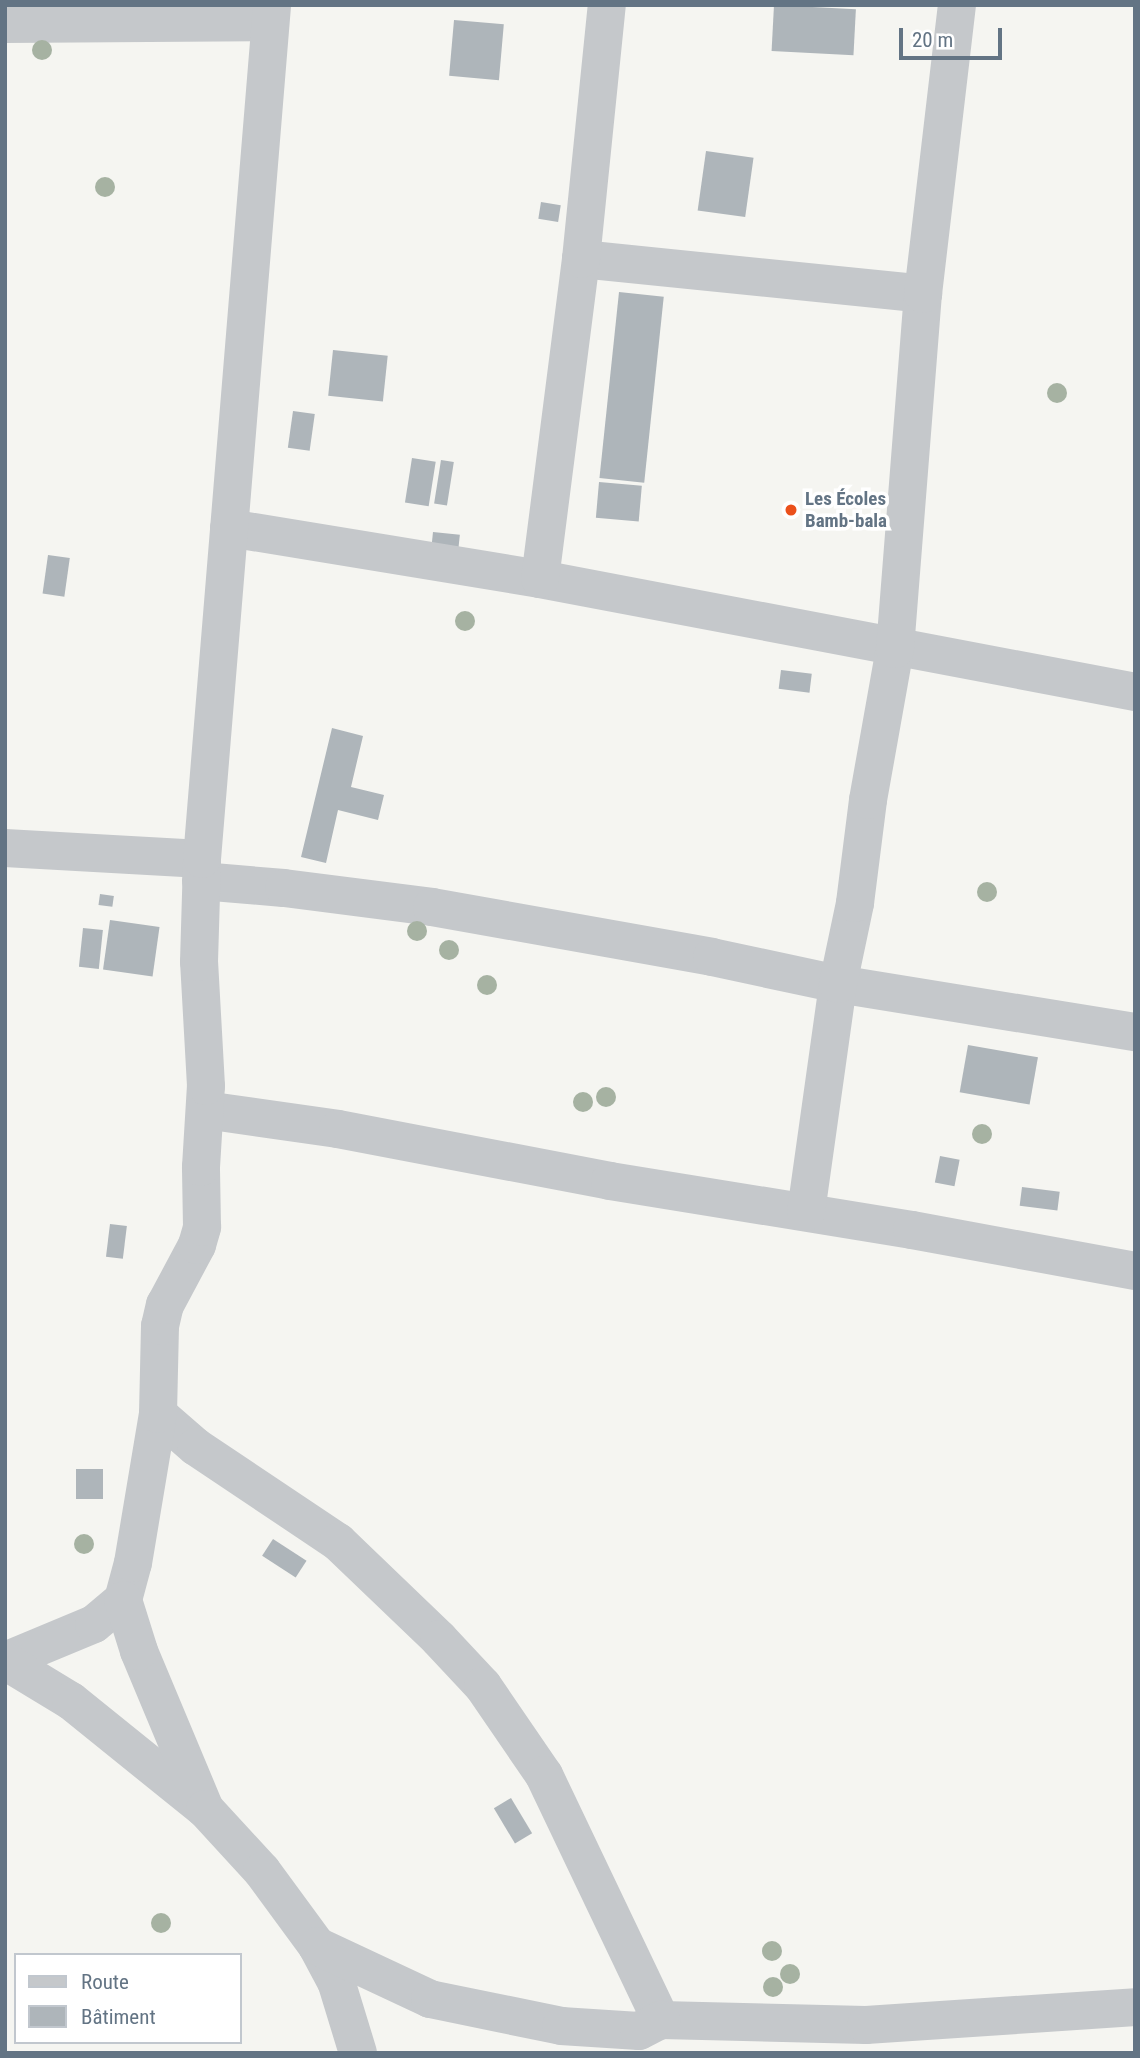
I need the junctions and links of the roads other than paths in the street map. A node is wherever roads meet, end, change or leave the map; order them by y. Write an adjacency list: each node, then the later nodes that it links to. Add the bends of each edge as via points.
1 (607, 5): 5 (street)
2 (957, 5): 6 (street)
3 (271, 13): 4 (street); 7 (street)
4 (5, 24)
5 (581, 259): 6 (street); 8 (street)
6 (923, 294): 9 (street)
7 (229, 528): 8 (street); 12 (street)
8 (540, 579): 9 (street)
9 (895, 649): 10 (street); 13 (street)
10 (1135, 692)
11 (5, 848): 12 (street)
12 (202, 870): 13 (street, via 284,888 444,909 673,950); 15 (street, via 199,962)
13 (838, 984): 14 (street); 16 (street)
14 (1135, 1032)
15 (205, 1110): 16 (street, via 338,1129 610,1181); 18 (street, via 202,1227 165,1305 160,1326)
16 (806, 1212): 17 (street)
17 (1135, 1271)
18 (158, 1414): 19 (street, via 133,1563); 24 (street, via 196,1447 338,1542 483,1686 544,1775)
19 (122, 1600): 20 (street, via 94,1623); 21 (street)
20 (5, 1661): 21 (street, via 71,1700)
21 (205, 1809): 22 (street, via 262,1871)
22 (317, 1945): 24 (street, via 430,1999 561,2026 639,2031); 25 (street, via 336,1981)
23 (1135, 2007): 24 (street, via 866,2025)
24 (661, 2020)
25 (358, 2053)

